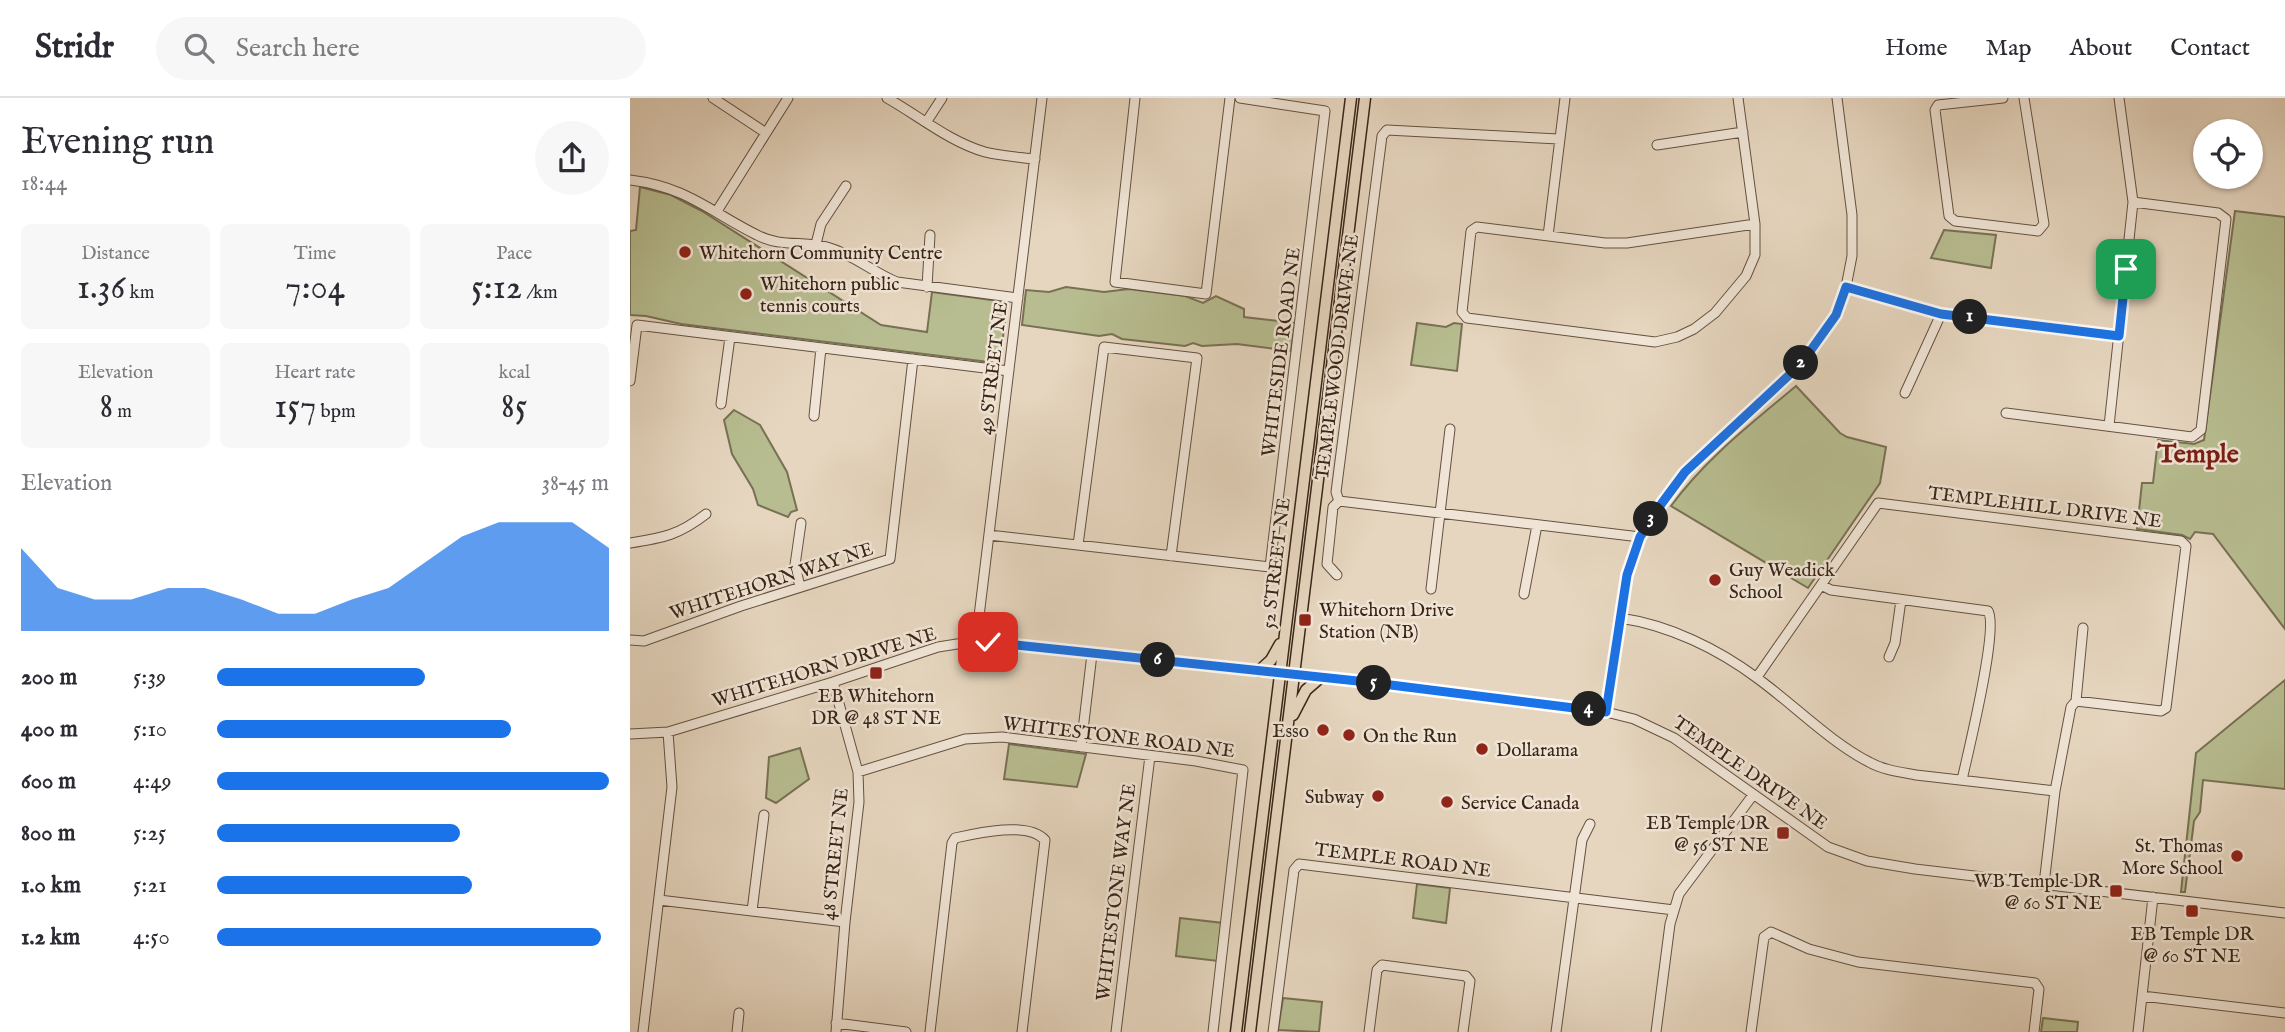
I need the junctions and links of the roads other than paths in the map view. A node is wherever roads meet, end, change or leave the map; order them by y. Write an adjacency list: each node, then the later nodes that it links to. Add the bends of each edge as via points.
1 (713, 98): 19 (street)
2 (788, 98): 19 (street)
3 (887, 98): 17 (street)
4 (942, 98): 17 (street)
5 (1042, 98): 22 (street, 49 STREET NE)
6 (1135, 98): 7 (street, via 1115,282 1206,293)
7 (1230, 98)
8 (1240, 98): 56 (street, WHITESIDE ROAD NE, via 1325,111 1273,552 1270,567)
9 (1351, 98): 65 (main road, 52 STREET NE)
10 (1365, 98): 72 (main road, 52 STREET NE)
11 (1564, 98): 20 (street)
12 (1738, 98): 18 (street)
13 (1837, 98): 32 (street, via 1852,215)
14 (2004, 98): 15 (street, via 1935,110 1949,216 1955,221 2038,231 2044,224)
15 (2024, 98)
16 (2119, 98): 25 (street)
17 (927, 121): 22 (street, via 987,153)
18 (1742, 132): 21 (street); 27 (street)
19 (766, 133): 26 (street)
20 (1559, 139): 29 (street); 47 (street, TEMPLEWOOD DRIVE NE, via 1388,130 1382,136 1336,492)
21 (1657, 145)
22 (1035, 159): 33 (street, 49 STREET NE)
23 (630, 180): 26 (street, via 672,188)
24 (846, 186): 30 (street, via 821,224)
25 (2133, 202): 35 (street); 45 (street, via 2218,213 2226,219 2201,430 2192,437)
26 (717, 211): 30 (street, via 776,243)
27 (1755, 224): 29 (street, via 1628,243); 29 (street, via 1755,255 1746,276 1715,313 1676,337 1655,342 1467,318 1462,312 1471,231 1477,227)
28 (930, 235): 31 (street)
29 (1548, 236)
30 (816, 244): 31 (street, via 897,282)
31 (927, 287): 33 (street)
32 (1846, 287): 34 (street); 53 (street, via 1836,315 1801,364 1685,472)
33 (1018, 298): 39 (street, 49 STREET NE)
34 (1941, 314): 35 (street); 41 (street)
35 (2119, 336): 45 (street)
36 (730, 337): 37 (street); 40 (street, via 637,325); 42 (street)
37 (821, 348): 38 (street); 44 (street)
38 (913, 359): 39 (street); 59 (street, WHITEHORN WAY NE, via 890,559)
39 (1009, 371): 52 (street, 49 STREET NE)
40 (630, 381)
41 (1905, 393)
42 (721, 404)
43 (2006, 413): 45 (street)
44 (814, 416)
45 (2109, 426)
46 (1450, 429): 48 (street)
47 (1339, 501): 48 (street, TEMPLEWOOD DRIVE NE); 57 (street, via 1333,507 1327,564)
48 (1441, 513): 51 (street, TEMPLEWOOD DRIVE NE); 60 (street)
49 (706, 514): 54 (street, via 687,529)
50 (801, 523): 59 (street, via 795,565)
51 (1537, 525): 53 (street, TEMPLEWOOD DRIVE NE); 61 (street)
52 (989, 535): 55 (street, WHITESIDE ROAD NE); 67 (street, 49 STREET NE)
53 (1640, 537): 63 (street, via 1627,575)
54 (630, 543)
55 (1078, 545): 56 (street, WHITESIDE ROAD NE); 56 (street, via 1104,347 1197,358)
56 (1171, 556)
57 (1337, 575)
58 (1821, 584): 62 (street, via 1831,590); 74 (street, TEMPLEHILL DRIVE NE); 76 (street, TEMPLEHILL DRIVE NE, via 1878,503 2181,541 2186,546 2166,708)
59 (800, 587): 66 (street, WHITEHORN WAY NE, via 644,641)
60 (1431, 589)
61 (1524, 594)
62 (1901, 600): 69 (street); 84 (street, via 1988,611 1992,617)
63 (1620, 618): 74 (street, via 1687,637); 77 (street)
64 (2083, 628): 76 (street)
65 (1284, 635): 70 (main road, via 1271,660); 71 (main road, 52 STREET NE)
66 (630, 640)
67 (976, 641): 68 (street, WHITEHORN DRIVE NE); 75 (street, WHITEHORN DRIVE NE, via 938,647)
68 (1092, 654): 70 (street, WHITEHORN DRIVE NE); 81 (street)
69 (1889, 657)
70 (1259, 671): 71 (street, WHITEHORN DRIVE NE)
71 (1280, 673): 72 (street, TEMPLE DRIVE NE); 108 (main road, 52 STREET NE)
72 (1294, 674): 73 (street, TEMPLE DRIVE NE); 78 (main road, 52 STREET NE)
73 (1321, 677): 77 (street, TEMPLE DRIVE NE); 78 (main road, via 1302,696)
74 (1757, 677): 84 (street, via 1870,763 1894,771)
75 (833, 682): 79 (street, WHITEHORN DRIVE NE); 83 (street, 48 STREET NE)
76 (2076, 701): 85 (street, via 2071,707)
77 (1606, 712): 86 (street, TEMPLE DRIVE NE, via 1657,728)
78 (1287, 727): 109 (main road, 52 STREET NE)
79 (668, 732): 80 (street, WHITEHORN DRIVE NE); 92 (street, via 672,787)
80 (630, 734)
81 (1080, 747): 82 (street, WHITESTONE ROAD NE); 83 (street, WHITESTONE ROAD NE, via 982,737)
82 (1150, 756): 106 (street, WHITESTONE WAY NE); 107 (street, WHITESTONE ROAD NE, via 1243,770)
83 (858, 772): 96 (street, 48 STREET NE, via 859,802)
84 (1962, 780): 85 (street)
85 (2055, 791): 89 (street)
86 (1753, 795): 89 (street, TEMPLE DRIVE NE, via 1828,847 1867,860); 93 (street, via 1679,894)
87 (764, 815): 94 (street)
88 (1590, 824): 90 (street, via 1582,840)
89 (2044, 884): 91 (street, TEMPLE DRIVE NE)
90 (1573, 897): 93 (street, TEMPLE ROAD NE); 110 (street, TEMPLE ROAD NE, via 1299,864 1293,870); 113 (street)
91 (2153, 898): 95 (street, TEMPLE DRIVE NE); 97 (street)
92 (659, 900): 94 (street); 101 (street)
93 (1674, 910): 114 (street)
94 (752, 911): 96 (street)
95 (2285, 913)
96 (845, 922): 100 (street, 48 STREET NE)
97 (2142, 996): 99 (street); 117 (street)
98 (739, 1013): 102 (street)
99 (2285, 1013)
100 (836, 1027): 103 (street)
101 (643, 1032)
102 (737, 1032)
103 (906, 1032)
104 (930, 1032): 105 (street, via 952,843 955,838 1001,828 1041,835 1045,840)
105 (1022, 1032)
106 (1116, 1032)
107 (1213, 1032)
108 (1236, 1032)
109 (1250, 1032)
110 (1273, 1032)
111 (1369, 1032): 112 (street, via 1377,970 1382,965 1466,976 1470,981)
112 (1463, 1032)
113 (1556, 1032)
114 (1656, 1032)
115 (1751, 1032): 116 (street, via 1763,937 1772,932 1809,949 1858,962 2035,983 2039,989)
116 (2034, 1032)
117 (2137, 1032)

